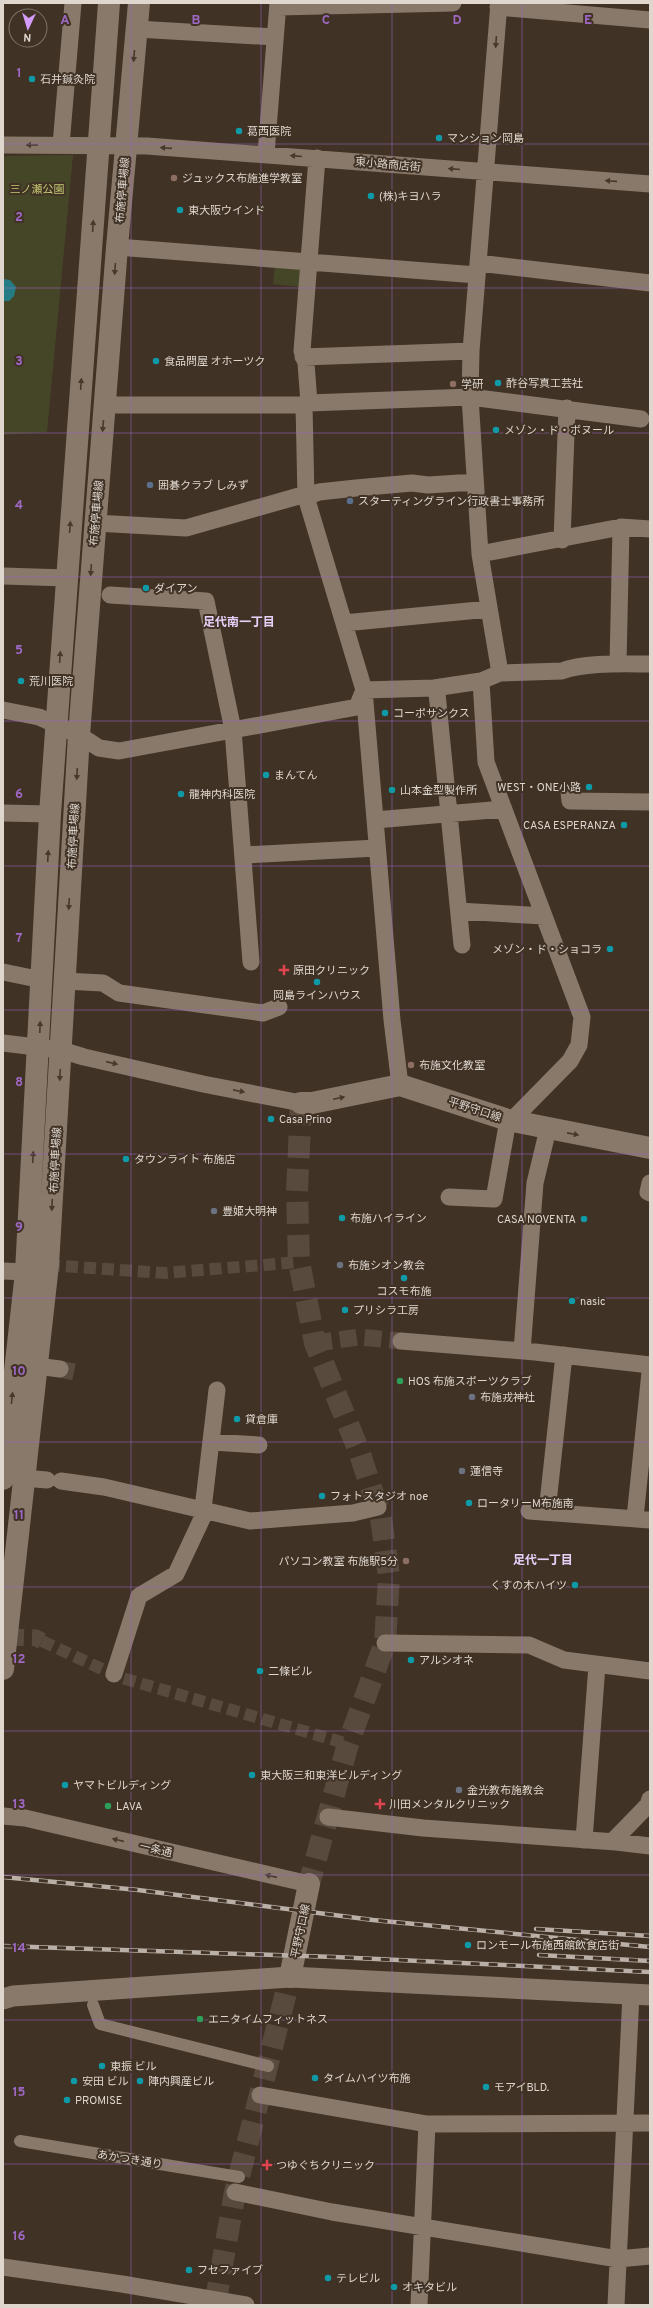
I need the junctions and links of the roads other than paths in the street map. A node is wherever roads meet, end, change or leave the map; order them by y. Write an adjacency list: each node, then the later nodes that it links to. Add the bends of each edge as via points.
1 (72, 3): 11 (street)
2 (109, 3): 12 (main road, 布施停車場線)
3 (139, 3): 8 (main road, 布施停車場線)
4 (453, 3): 5 (street)
5 (278, 5): 9 (street)
6 (498, 5): 7 (street); 16 (street, one-way to 16)
7 (650, 20)
8 (137, 29): 9 (street); 13 (main road, 布施停車場線, one-way to 13)
9 (276, 37): 14 (street)
10 (3, 145): 11 (street, 東小路商店街, one-way to 10)
11 (61, 145): 12 (street, 東小路商店街)
12 (92, 145): 13 (street, 東小路商店街); 37 (main road, 布施停車場線, one-way to 12)
13 (126, 146): 14 (street, 東小路商店街, one-way to 13); 18 (main road, 布施停車場線)
14 (266, 154): 15 (street, 東小路商店街, one-way to 14)
15 (317, 158): 16 (street, 東小路商店街, one-way to 15); 19 (street)
16 (485, 172): 17 (street, 東小路商店街, one-way to 16); 20 (street)
17 (650, 184)
18 (117, 247): 19 (street); 26 (main road, 布施停車場線, one-way to 26)
19 (310, 262): 20 (street); 23 (street)
20 (478, 269): 21 (street); 22 (street)
21 (650, 283)
22 (471, 351): 23 (street); 24 (street)
23 (303, 357): 25 (street, via 306,363)
24 (470, 397): 25 (street); 27 (street); 29 (street)
25 (306, 404): 26 (street); 30 (street)
26 (105, 405): 31 (main road, 布施停車場線, one-way to 31)
27 (567, 408): 28 (street); 34 (street)
28 (640, 419)
29 (475, 482): 30 (street, via 428,485 412,483 319,492); 35 (street)
30 (306, 496): 31 (street, via 186,528); 40 (street)
31 (95, 523): 50 (main road, 布施停車場線, one-way to 50)
32 (621, 528): 33 (street); 34 (street); 41 (street)
33 (650, 529)
34 (562, 540): 35 (street)
35 (480, 554): 39 (street)
36 (3, 576): 37 (street)
37 (66, 578): 48 (main road, 布施停車場線, one-way to 37)
38 (110, 595): 49 (street, via 206,601)
39 (489, 609): 40 (street); 43 (street)
40 (344, 623): 46 (street)
41 (618, 664): 42 (street); 43 (street, via 572,667 562,672)
42 (650, 664)
43 (500, 673): 44 (street)
44 (481, 681): 45 (street); 53 (street, via 486,762)
45 (434, 688): 46 (street); 56 (street, via 437,692)
46 (364, 690): 49 (street, via 357,707); 57 (street)
47 (3, 710): 48 (street, via 40,717)
48 (56, 724): 50 (street); 55 (main road, 布施停車場線)
49 (233, 730): 50 (street, via 120,751 99,748); 59 (street)
50 (79, 735): 66 (main road, 布施停車場線, one-way to 66)
51 (568, 792): 52 (street, via 570,801)
52 (650, 802)
53 (504, 809): 56 (street); 61 (street)
54 (3, 813): 55 (street)
55 (50, 814): 65 (main road, 布施停車場線, one-way to 55)
56 (449, 814): 57 (street); 60 (street)
57 (375, 820): 58 (street)
58 (377, 848): 59 (street); 71 (street)
59 (244, 855): 63 (street)
60 (458, 912): 61 (street); 62 (street)
61 (544, 916): 73 (street, via 582,1017 579,1044 570,1062)
62 (462, 945)
63 (251, 962)
64 (3, 972): 65 (street)
65 (42, 980): 69 (main road, 布施停車場線, one-way to 65)
66 (65, 981): 67 (street, via 102,983 119,994 263,1013); 70 (main road, 布施停車場線)
67 (279, 1007)
68 (3, 1043): 69 (street)
69 (39, 1048): 70 (street); 81 (main road, 布施停車場線, one-way to 69)
70 (61, 1050): 72 (street, one-way to 72, via 180,1079); 79 (main road, 布施停車場線, one-way to 79)
71 (400, 1085): 72 (main road, 平野守口線, one-way to 71); 73 (main road, 平野守口線)
72 (301, 1104)
73 (510, 1120): 74 (main road, 平野守口線); 78 (street, via 494,1199)
74 (548, 1129): 75 (main road, 平野守口線, one-way to 75); 83 (street, via 535,1183)
75 (650, 1148)
76 (650, 1183): 77 (street)
77 (650, 1193)
78 (449, 1197)
79 (48, 1265): 81 (street); 86 (main road, 布施停車場線)
80 (3, 1271): 81 (street)
81 (26, 1272): 90 (main road, 布施停車場線, one-way to 81)
82 (401, 1341): 83 (street)
83 (522, 1351): 84 (street)
84 (564, 1355): 85 (street); 98 (street)
85 (650, 1365)
86 (36, 1366): 87 (street); 94 (main road, 布施停車場線)
87 (60, 1369)
88 (650, 1372): 92 (street)
89 (217, 1390): 91 (street)
90 (6, 1422): 94 (main road, 布施停車場線)
91 (211, 1442): 93 (street); 96 (street)
92 (646, 1443): 99 (street)
93 (259, 1445)
94 (13, 1478): 96 (street, via 104,1487); 100 (main road, 布施停車場線)
95 (378, 1507): 96 (street, via 353,1513 250,1521)
96 (204, 1509): 105 (street, via 176,1574 139,1596)
97 (529, 1511): 98 (street)
98 (548, 1512): 99 (street)
99 (642, 1519)
100 (5, 1637): 103 (main road, 布施停車場線)
101 (385, 1643): 102 (street, via 529,1645 564,1660)
102 (597, 1665): 104 (street); 109 (street)
103 (3, 1669)
104 (650, 1671)
105 (114, 1674)
106 (650, 1800): 110 (street)
107 (3, 1816): 112 (street, 一条通, one-way to 107, via 25,1818)
108 (328, 1817): 109 (street, via 424,1828)
109 (584, 1840): 110 (street)
110 (613, 1841): 111 (street)
111 (650, 1846)
112 (309, 1884): 113 (main road, 平野守口線)
113 (290, 1977): 114 (street); 115 (street, via 13,1996)
114 (641, 1995): 119 (street)
115 (3, 1999)
116 (93, 2004): 117 (street, via 100,2024)
117 (268, 2066)
118 (260, 2095): 121 (street)
119 (625, 2123): 120 (street); 121 (street); 126 (street)
120 (650, 2123)
121 (427, 2124): 124 (street)
122 (20, 2141): 123 (street, あかつき通り)
123 (237, 2185): 124 (street, via 332,2212)
124 (422, 2228): 126 (street); 129 (street)
125 (650, 2256): 126 (street)
126 (618, 2259): 130 (street)
127 (3, 2267): 128 (street)
128 (246, 2305)
129 (419, 2305)
130 (616, 2305)

